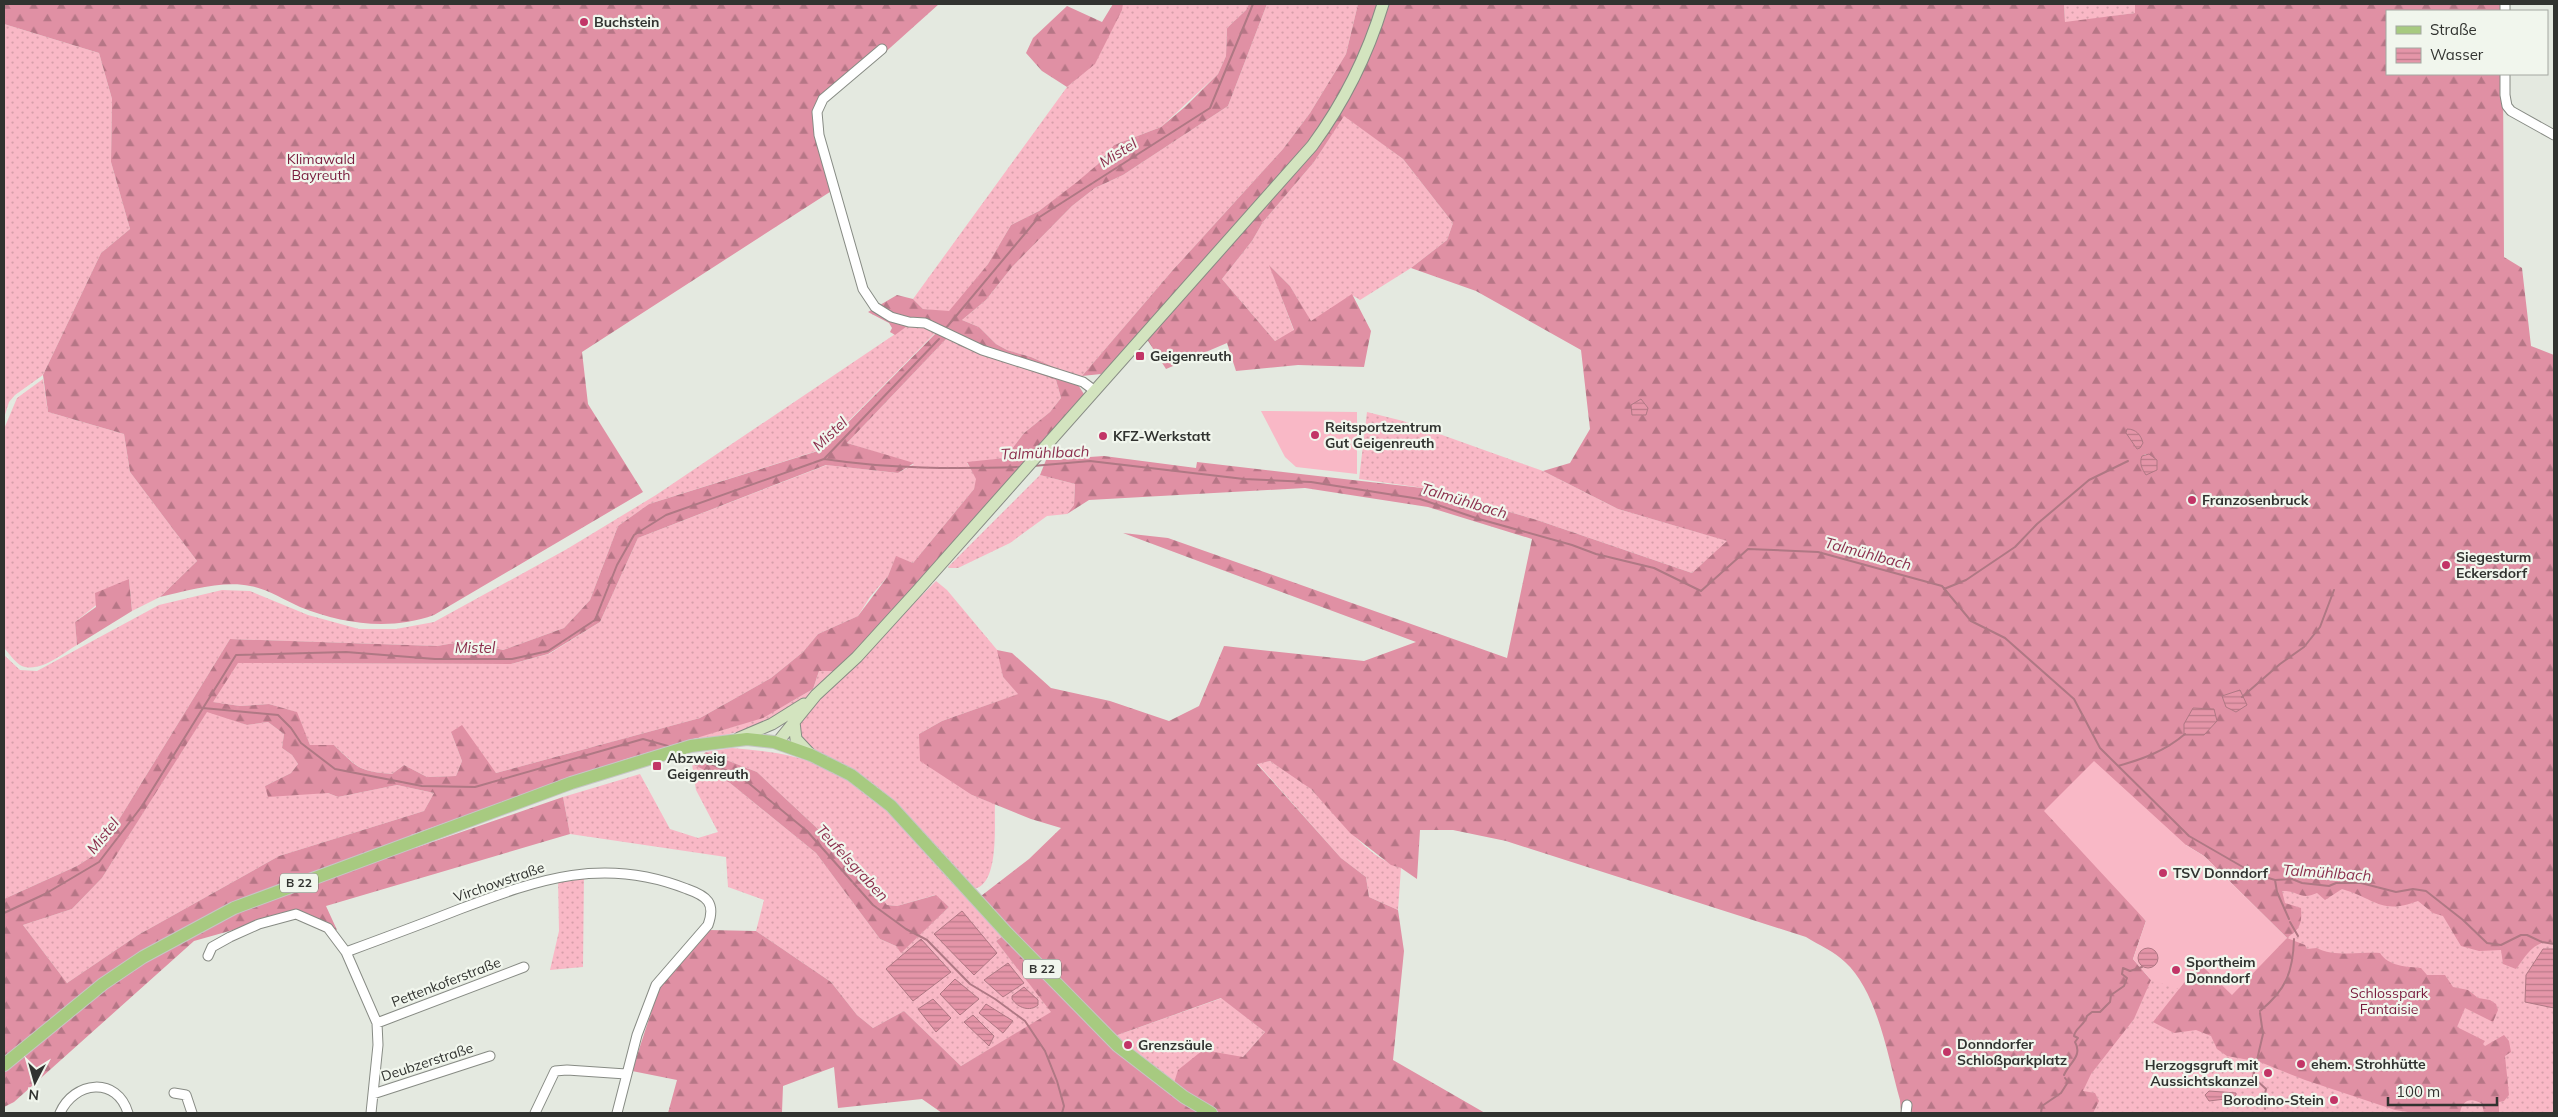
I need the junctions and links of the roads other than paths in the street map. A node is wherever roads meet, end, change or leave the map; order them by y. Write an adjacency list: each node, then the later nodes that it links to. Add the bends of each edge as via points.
1 (1383, 4): 5 (main road, via 1361,66 1337,112 1317,139)
2 (882, 49): 5 (street, via 823,99 818,112 819,136 863,289 875,307 891,317 925,323 982,350 1083,382)
3 (2505, 75): 4 (street, via 2507,106 2511,111)
4 (2554, 135)
5 (1095, 392): 6 (main road, via 857,657)
6 (816, 695): 7 (main road); 8 (main road)
7 (782, 718): 9 (main road); 10 (main road, via 777,726)
8 (794, 722): 10 (main road); 11 (main road, via 796,739)
9 (732, 740): 10 (main road, B 22); 17 (main road, B 22, via 691,746 572,783 234,908 102,984)
10 (776, 742): 11 (main road, B 22)
11 (811, 754): 27 (main road, B 22, via 851,775 891,806 1007,933 1118,1046 1184,1097)
12 (346, 952): 13 (street, via 328,928 296,914 259,924 230,937 212,947); 15 (street); 18 (street, Virchowstraße, via 521,886 572,874 619,872 671,882 700,894 707,900 712,914 708,925 656,986 636,1035)
13 (208, 956)
14 (524, 966): 15 (street, Pettenkoferstraße)
15 (377, 1023): 20 (street)
16 (490, 1056): 20 (street, Deubzerstraße)
17 (4, 1065)
18 (626, 1074): 25 (street, via 555,1071); 26 (street)
19 (174, 1093): 23 (street, via 186,1095)
20 (373, 1094): 24 (street)
21 (60, 1113): 22 (street, via 75,1092 91,1087 113,1093 123,1102)
22 (128, 1113)
23 (192, 1113)
24 (371, 1113)
25 (535, 1113)
26 (617, 1113)
27 (1211, 1113)

